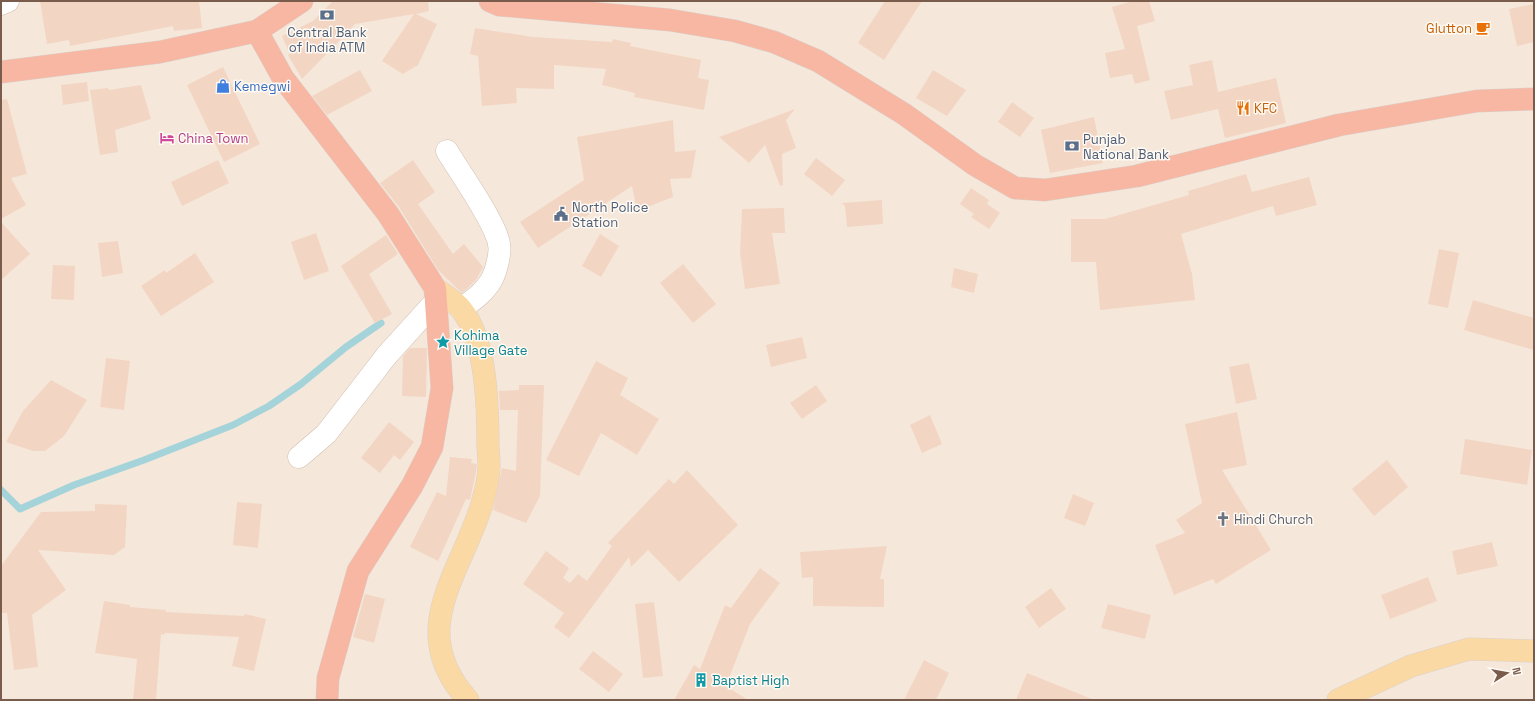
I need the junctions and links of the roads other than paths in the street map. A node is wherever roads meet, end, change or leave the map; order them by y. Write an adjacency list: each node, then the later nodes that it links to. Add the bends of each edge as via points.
1 (8, 1): 4 (street)
2 (302, 1): 5 (highway)
3 (490, 1): 7 (highway, via 499,5 670,20 774,42 818,61 904,114 975,166 1015,188 1045,190 1137,176 1339,125 1476,101)
4 (1, 4)
5 (257, 31): 6 (highway, via 160,52); 9 (highway, via 283,78 388,214)
6 (1, 72)
7 (1534, 99)
8 (447, 151): 10 (street, via 491,224 499,244 492,280 478,296)
9 (436, 295): 10 (main road); 11 (street, via 326,434); 13 (highway, via 442,388 432,447 412,486 358,571 328,678)
10 (461, 309): 14 (main road, via 475,333 484,369 488,410 489,476 480,507 448,585 440,614 439,646 447,671)
11 (299, 458)
12 (1534, 651): 15 (main road, via 1469,649 1411,666)
13 (327, 700)
14 (468, 700)
15 (1338, 700)

